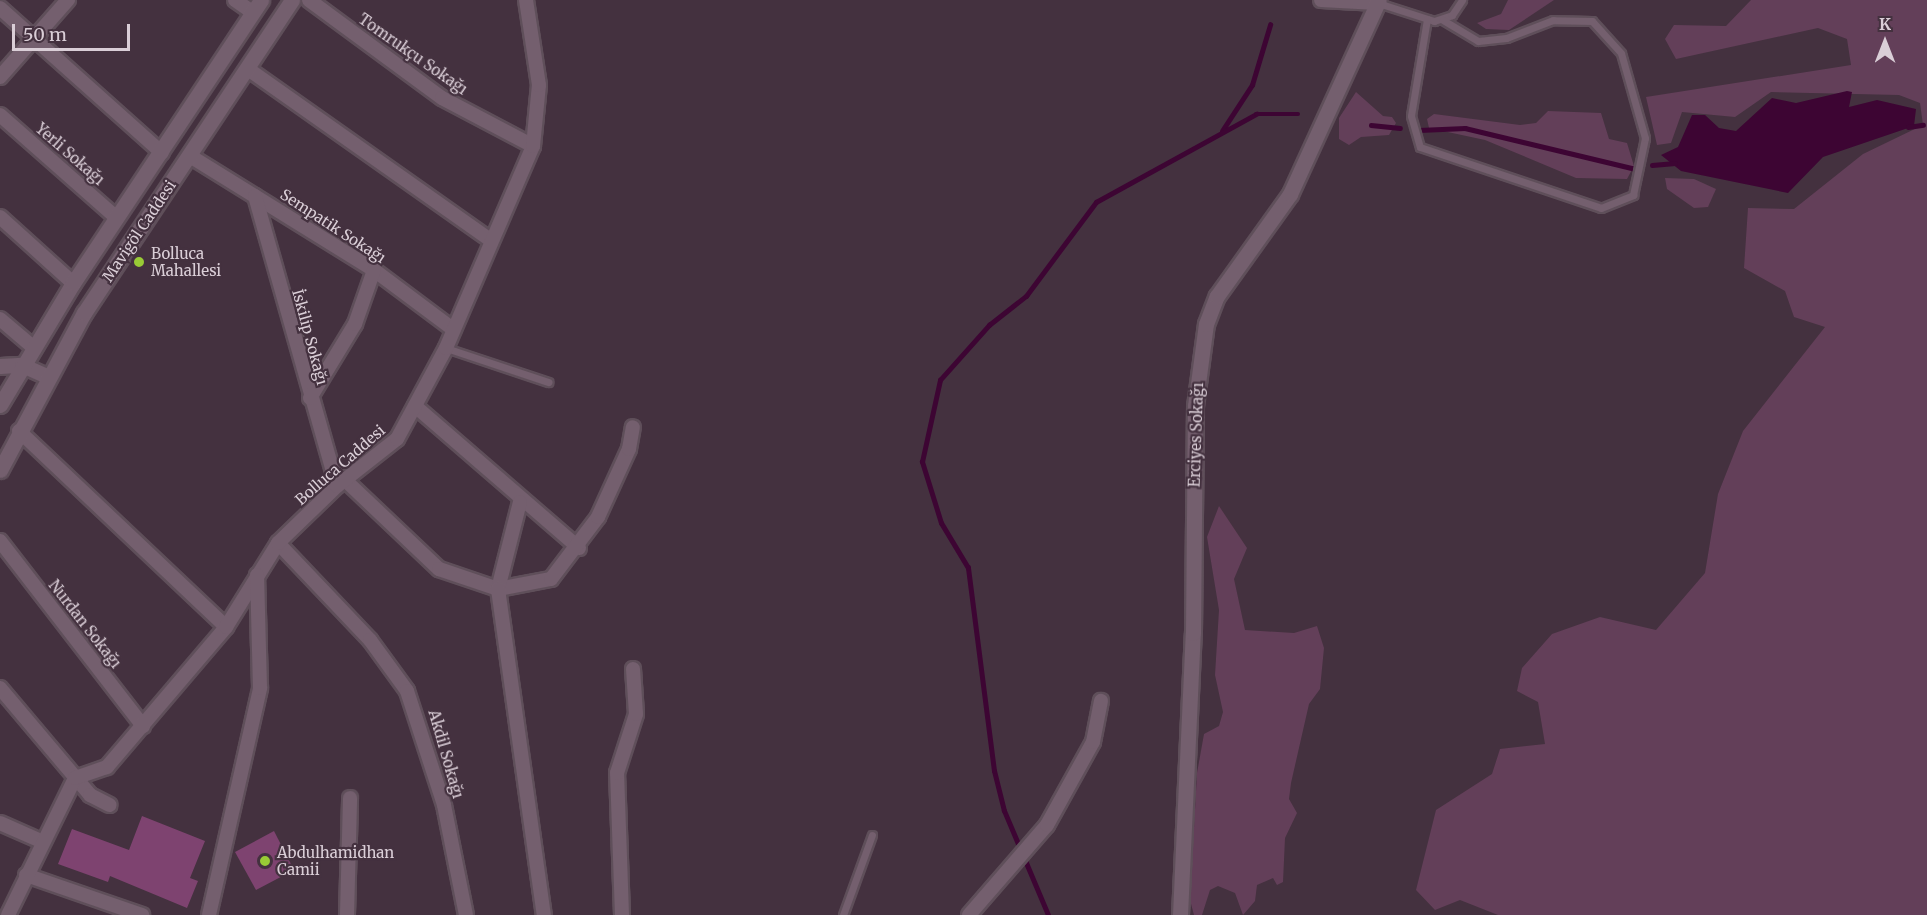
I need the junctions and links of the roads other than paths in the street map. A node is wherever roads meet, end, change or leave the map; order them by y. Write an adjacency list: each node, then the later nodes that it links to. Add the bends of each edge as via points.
1 (68, 0): 13 (street)
2 (235, 0): 9 (street)
3 (292, 0): 14 (main road, Mavigöl Caddesi)
4 (309, 0): 17 (street, Tomrukçu Sokağı, via 442,99)
5 (526, 0): 17 (street, Bolluca Caddesi, via 539,85)
6 (1322, 0): 8 (street)
7 (1462, 0): 12 (lane)
8 (1378, 2): 11 (lane); 68 (main road, Erciyes Sokağı, via 1290,194 1217,296 1206,324 1196,406 1193,633)
9 (257, 6): 18 (main road, Mavigöl Caddesi)
10 (0, 8): 13 (street)
11 (1427, 18): 12 (lane); 12 (lane, via 1411,116 1420,147 1601,208 1633,195 1645,138 1621,53 1592,21 1553,20 1506,38 1478,41)
12 (1443, 20)
13 (36, 40): 15 (street); 18 (street)
14 (248, 69): 19 (main road, Mavigöl Caddesi); 23 (street)
15 (0, 76)
16 (0, 115): 22 (street, Yerli Sokağı)
17 (533, 146): 23 (street, Bolluca Caddesi)
18 (162, 153): 22 (main road, Mavigöl Caddesi)
19 (190, 156): 20 (street, Sempatik Sokağı); 32 (main road, Mavigöl Caddesi)
20 (255, 195): 24 (street, Sempatik Sokağı); 34 (street, İskilip Sokağı)
21 (0, 217): 25 (street)
22 (117, 218): 25 (main road, Mavigöl Caddesi)
23 (490, 240): 27 (street, Bolluca Caddesi)
24 (374, 270): 27 (street, Sempatik Sokağı); 34 (street, via 355,324)
25 (73, 283): 28 (main road, Mavigöl Caddesi)
26 (0, 319): 28 (street)
27 (453, 330): 29 (street, Bolluca Caddesi)
28 (33, 347): 30 (main road, Mavigöl Caddesi)
29 (446, 348): 33 (lane); 36 (street, Bolluca Caddesi)
30 (22, 365): 31 (main road); 32 (main road); 35 (main road, Mavigöl Caddesi)
31 (0, 366)
32 (47, 376): 38 (main road, Mavigöl Caddesi)
33 (548, 382)
34 (310, 398): 40 (street, İskilip Sokağı)
35 (0, 405)
36 (415, 406): 40 (street, Bolluca Caddesi, via 397,439); 41 (street)
37 (633, 427): 44 (street, via 629,449)
38 (19, 432): 39 (main road, Mavigöl Caddesi); 47 (street)
39 (0, 470)
40 (340, 483): 43 (street, Bolluca Caddesi); 46 (street, via 439,569)
41 (520, 502): 44 (street); 46 (street)
42 (0, 541): 51 (street, Nurdan Sokağı)
43 (278, 543): 45 (street, Bolluca Caddesi); 63 (street, Akdil Sokağı, via 370,640 407,691 444,805)
44 (579, 548): 46 (street, via 551,579)
45 (256, 575): 47 (street, Bolluca Caddesi); 61 (street, via 260,688)
46 (498, 589): 64 (street)
47 (226, 627): 51 (street, Bolluca Caddesi)
48 (633, 669): 65 (street, via 636,714 617,773)
49 (0, 688): 52 (street)
50 (1101, 700): 67 (street, via 1093,742 1029,848)
51 (143, 726): 52 (street, Bolluca Caddesi, via 107,767)
52 (75, 778): 54 (street); 57 (street)
53 (350, 798): 62 (street)
54 (110, 805)
55 (0, 823): 57 (street)
56 (872, 835): 66 (lane)
57 (41, 841): 58 (street)
58 (26, 875): 59 (street); 60 (street)
59 (8, 915)
60 (142, 915)
61 (209, 915)
62 (347, 915)
63 (466, 915)
64 (544, 915)
65 (622, 915)
66 (843, 915)
67 (969, 915)
68 (1180, 915)

